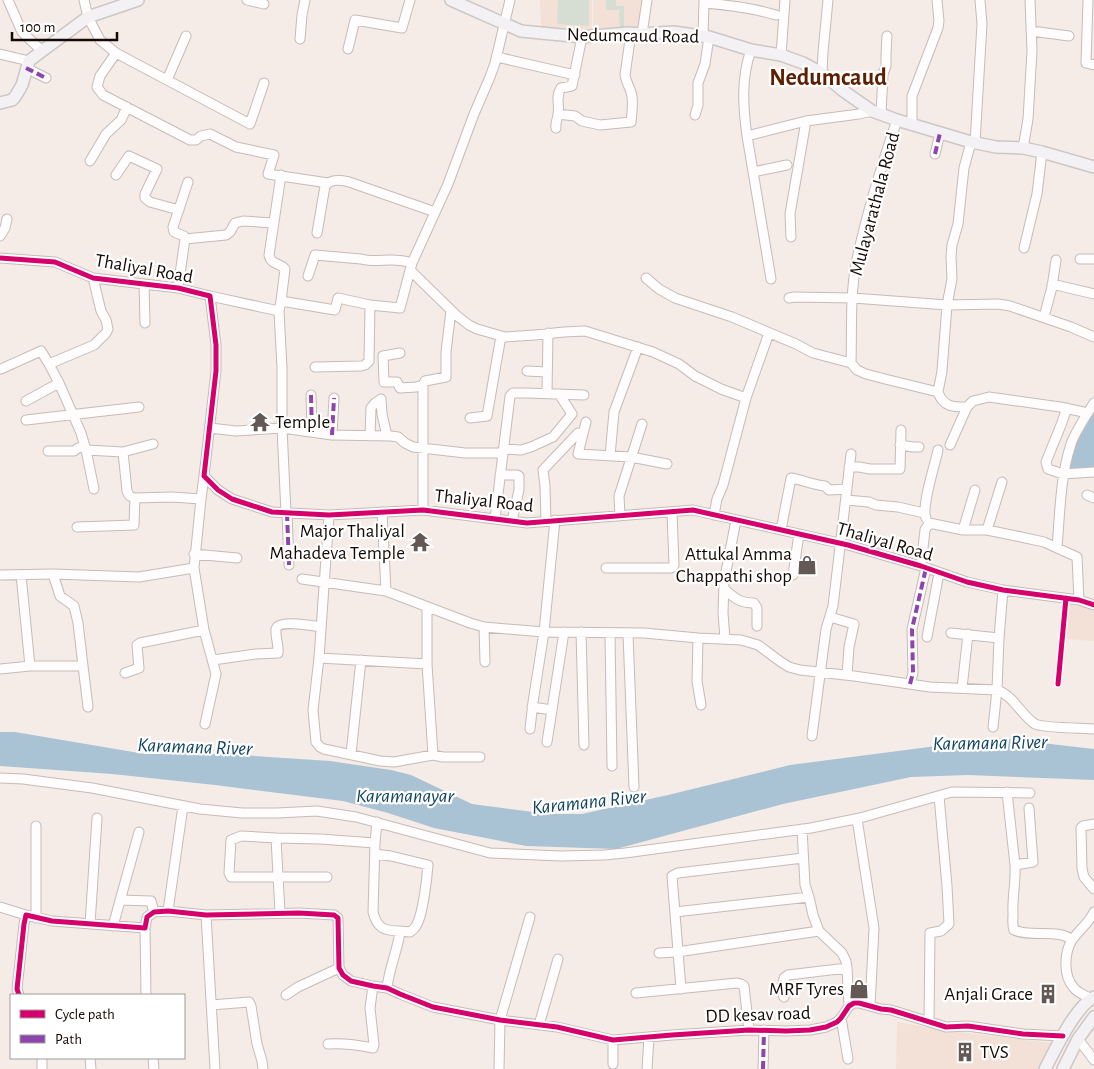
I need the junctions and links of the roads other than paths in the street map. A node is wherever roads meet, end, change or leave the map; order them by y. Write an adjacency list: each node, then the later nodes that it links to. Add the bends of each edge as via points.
1 (8, 0): 30 (street, via 22,32)
2 (84, 0): 19 (street)
3 (138, 0): 19 (main road)
4 (247, 0): 17 (street)
5 (305, 0): 28 (street)
6 (410, 0): 29 (street, via 402,28 355,20)
7 (451, 0): 20 (main road, Nedumcaud Road)
8 (510, 0): 20 (street)
9 (647, 0): 22 (street)
10 (786, 0): 34 (street)
11 (828, 0): 38 (street)
12 (937, 0): 50 (street, via 940,21 912,96)
13 (980, 0): 54 (street, via 982,24)
14 (1030, 0): 21 (street)
15 (1088, 0): 37 (street, via 1086,63)
16 (704, 1): 18 (street); 27 (street)
17 (264, 4)
18 (776, 15)
19 (88, 17): 30 (main road); 32 (street, via 100,40)
20 (505, 23): 26 (main road, Nedumcaud Road, via 521,31); 35 (street)
21 (1031, 31): 25 (street); 55 (street, via 1028,119)
22 (637, 33): 26 (main road, Nedumcaud Road); 27 (main road, Nedumcaud Road, via 673,32); 46 (street, via 625,75 632,94 631,122 600,125)
23 (186, 36): 41 (street)
24 (887, 36): 45 (street, via 886,66)
25 (1069, 36)
26 (582, 37): 39 (street)
27 (706, 37): 31 (main road, Nedumcaud Road); 47 (street, via 705,64 698,83)
28 (300, 39)
29 (348, 49)
30 (42, 50): 36 (main road)
31 (751, 50): 34 (main road, Nedumcaud Road); 53 (street, via 744,84)
32 (116, 53): 41 (street); 44 (street, via 100,76 97,87 103,95)
33 (0, 54): 36 (street)
34 (781, 55): 38 (main road, Nedumcaud Road)
35 (497, 56): 39 (street); 67 (street)
36 (28, 64): 40 (street); 43 (main road, via 18,94 12,100)
37 (1094, 66)
38 (822, 73): 45 (main road, Nedumcaud Road)
39 (574, 75): 46 (street, via 572,86 561,88 558,93)
40 (46, 78)
41 (167, 80): 42 (street, via 250,124)
42 (264, 83)
43 (0, 103)
44 (127, 107): 58 (street); 63 (street, via 190,140 210,134 236,146 274,155 268,174)
45 (877, 113): 48 (main road, Nedumcaud Road); 49 (street)
46 (558, 114): 51 (street)
47 (695, 115)
48 (897, 120): 50 (main road, Nedumcaud Road); 90 (street, Mulayarathala Road, via 856,265)
49 (806, 121): 53 (street); 72 (street, via 790,214)
50 (912, 125): 52 (main road, Nedumcaud Road)
51 (556, 128)
52 (940, 133): 54 (main road, Nedumcaud Road); 57 (street)
53 (747, 136): 61 (street)
54 (973, 142): 55 (main road, Nedumcaud Road); 93 (street, via 964,168)
55 (1023, 148): 56 (main road, Nedumcaud Road)
56 (1042, 152): 60 (main road, Nedumcaud Road); 74 (street, via 1037,194)
57 (934, 154)
58 (90, 162)
59 (787, 165): 61 (street)
60 (1094, 167)
61 (753, 172): 83 (street)
62 (116, 174): 66 (street, via 129,156 157,170 145,198)
63 (281, 176): 65 (street); 69 (street)
64 (188, 182): 66 (street)
65 (328, 183): 67 (street, via 340,180 352,183); 70 (street)
66 (179, 210): 73 (street, via 174,232)
67 (435, 212): 79 (street)
68 (7, 219): 71 (street)
69 (274, 223): 73 (street, via 243,221 235,224 226,235); 91 (street, via 269,255 271,262 285,269)
70 (317, 233)
71 (0, 236)
72 (791, 237)
73 (185, 239): 86 (street)
74 (1024, 248)
75 (0, 258): 81 (street, Thaliyal Road, via 55,262)
76 (1080, 259): 77 (street)
77 (1094, 259)
78 (1056, 260): 85 (street)
79 (411, 266): 80 (street, via 406,261 366,261 315,255); 92 (street, via 400,308); 94 (street)
80 (308, 276)
81 (93, 278): 84 (street, Thaliyal Road); 107 (street, via 106,320 106,333 94,345)
82 (646, 278): 99 (street, via 675,298)
83 (771, 279)
84 (144, 284): 86 (street, Thaliyal Road); 97 (street)
85 (1052, 284): 87 (street); 96 (street)
86 (178, 288): 88 (street, Thaliyal Road)
87 (1094, 294)
88 (210, 296): 95 (street); 132 (street, Thaliyal Road, via 216,371)
89 (789, 298): 90 (street)
90 (853, 298): 93 (street); 106 (street, Mulayarathala Road)
91 (281, 301): 92 (street, via 335,310 338,298); 95 (street)
92 (370, 305): 105 (street)
93 (947, 305): 96 (street, via 998,304); 114 (street)
94 (451, 310): 100 (street, via 477,330); 113 (street, via 446,377 425,381)
95 (279, 311): 133 (street)
96 (1044, 317): 101 (street)
97 (145, 323)
98 (548, 333): 100 (street); 102 (street, via 585,331); 111 (street)
99 (769, 333): 106 (street, via 813,353); 120 (street)
100 (501, 336): 128 (street, via 487,416)
101 (1094, 336)
102 (638, 347): 120 (street, via 679,364 721,389); 151 (street, via 614,412)
103 (400, 353): 104 (street)
104 (383, 356): 105 (street); 113 (street, via 384,382 397,382 400,388)
105 (370, 357): 108 (street, via 366,365 361,366)
106 (851, 363): 114 (street, via 866,374)
107 (49, 364): 109 (street, via 40,351); 112 (street)
108 (315, 367)
109 (1, 369)
110 (527, 371): 111 (street)
111 (547, 372): 115 (street)
112 (59, 383): 121 (street); 127 (street)
113 (423, 385): 145 (street)
114 (938, 392): 124 (street, via 946,405)
115 (547, 393): 116 (street); 148 (street, via 513,393 510,396)
116 (559, 394): 118 (street); 148 (street, via 572,414 553,437 531,447)
117 (311, 395): 135 (street)
118 (584, 395)
119 (334, 398): 136 (street)
120 (746, 398): 172 (street)
121 (26, 401)
122 (1094, 403): 126 (street)
123 (139, 407): 127 (street)
124 (967, 407): 125 (street, via 974,401 989,397); 142 (street)
125 (1067, 408): 126 (street); 156 (street, via 1046,462 1048,469)
126 (1088, 413): 156 (street, via 1072,442)
127 (72, 416): 129 (street); 144 (street)
128 (470, 418)
129 (26, 420)
130 (586, 422): 139 (street)
131 (642, 424): 152 (street)
132 (210, 428): 133 (street, via 236,431); 158 (street, Thaliyal Road)
133 (282, 428): 135 (street); 169 (street)
134 (901, 430): 141 (street)
135 (312, 432): 136 (street)
136 (332, 435): 137 (street)
137 (370, 436): 138 (street); 138 (street, via 371,408 381,400)
138 (387, 436): 145 (street)
139 (582, 438): 151 (street, via 578,454); 177 (street, via 578,432 543,470)
140 (152, 444): 149 (street)
141 (900, 445): 143 (street); 154 (street, via 900,469)
142 (950, 445)
143 (919, 447)
144 (85, 448): 147 (street); 149 (street); 160 (street)
145 (422, 448): 148 (street); 166 (street)
146 (938, 450): 170 (street)
147 (48, 451)
148 (504, 451): 157 (street)
149 (123, 452): 163 (street, via 127,491)
150 (850, 454): 154 (street)
151 (610, 456): 152 (street)
152 (631, 457): 153 (street); 173 (street, via 619,496)
153 (667, 464)
154 (849, 467): 161 (street)
155 (1094, 472): 156 (street)
156 (1063, 474): 185 (street)
157 (500, 475): 174 (street); 176 (street, via 519,476)
158 (204, 476): 164 (street); 169 (street, Thaliyal Road, via 232,499 272,512)
159 (1002, 482): 182 (street)
160 (94, 489)
161 (847, 489): 165 (street); 180 (street, via 828,490 825,486 791,478)
162 (975, 490): 181 (street)
163 (135, 498): 164 (street); 179 (street, via 134,525)
164 (201, 499): 186 (street)
165 (846, 500): 170 (street); 184 (street)
166 (423, 510): 167 (street, Thaliyal Road); 174 (street, Thaliyal Road)
167 (382, 512): 171 (street, Thaliyal Road); 201 (street)
168 (672, 512): 172 (street, Thaliyal Road, via 693,510); 173 (street, Thaliyal Road); 191 (street, via 673,567)
169 (286, 513): 171 (street, Thaliyal Road); 188 (street)
170 (924, 513): 178 (street)
171 (329, 515): 198 (street)
172 (714, 515): 175 (street, Thaliyal Road)
173 (620, 516): 177 (street, Thaliyal Road)
174 (495, 519): 176 (street, Thaliyal Road)
175 (736, 520): 180 (street, Thaliyal Road); 199 (street)
176 (512, 521): 177 (street, Thaliyal Road)
177 (550, 521): 210 (street)
178 (929, 523): 181 (street); 189 (street, via 925,530)
179 (77, 527)
180 (781, 530): 183 (street, Thaliyal Road)
181 (964, 530): 182 (street)
182 (987, 530): 185 (street, via 1036,540)
183 (799, 534): 184 (street, Thaliyal Road); 196 (street)
184 (841, 543): 189 (street, Thaliyal Road); 205 (street)
185 (1056, 548): 202 (street, via 1077,557)
186 (194, 554): 187 (street); 190 (street)
187 (237, 558)
188 (289, 565)
189 (923, 567): 192 (street, Thaliyal Road); 232 (street, via 912,629 913,673)
190 (194, 568): 193 (street, via 138,577); 209 (street)
191 (606, 568)
192 (939, 573): 200 (street, Thaliyal Road); 218 (street)
193 (53, 574): 195 (street); 227 (street, via 60,596 74,606)
194 (0, 575): 195 (street)
195 (22, 575): 226 (street)
196 (793, 575)
197 (302, 579): 198 (street)
198 (324, 581): 201 (street); 207 (street)
199 (724, 589): 206 (street, via 743,603 754,603); 220 (street)
200 (1003, 590): 202 (street, Thaliyal Road); 219 (street)
201 (386, 591): 204 (street)
202 (1079, 600): 203 (street, Thaliyal Road)
203 (1094, 605)
204 (427, 607): 208 (street); 225 (street)
205 (830, 617): 229 (street); 231 (street, via 854,624)
206 (757, 626)
207 (321, 627): 221 (street); 222 (street, via 278,625 278,653)
208 (484, 627): 210 (street); 224 (street)
209 (204, 630): 222 (street); 230 (street, via 140,643 137,645 139,668)
210 (544, 632): 211 (street); 236 (street)
211 (564, 632): 212 (street); 238 (street)
212 (582, 632): 214 (street); 245 (street)
213 (951, 632): 216 (street)
214 (610, 633): 215 (street); 249 (street)
215 (628, 634): 217 (street); 251 (street)
216 (968, 634): 219 (street); 233 (street)
217 (698, 638): 220 (street); 235 (street, via 696,681)
218 (927, 638)
219 (999, 638): 234 (street)
220 (724, 639): 229 (street, via 758,645 789,667)
221 (319, 658): 223 (street); 246 (street, via 313,710 316,742 324,749)
222 (213, 660): 239 (street, via 216,674)
223 (361, 660): 225 (street); 246 (street)
224 (484, 662)
225 (427, 664): 247 (street)
226 (30, 666): 227 (street); 228 (street)
227 (83, 666): 237 (street)
228 (0, 669)
229 (821, 672): 231 (street); 243 (street)
230 (125, 674)
231 (846, 675): 232 (street)
232 (910, 684): 233 (street)
233 (962, 688): 234 (street)
234 (997, 690): 240 (street); 242 (street, via 1037,726)
235 (701, 705)
236 (532, 707): 238 (street); 241 (street)
237 (88, 708)
238 (552, 710): 244 (street)
239 (205, 724)
240 (993, 727)
241 (530, 729)
242 (1094, 729)
243 (812, 736)
244 (547, 742)
245 (584, 745)
246 (351, 754): 247 (street, via 394,762)
247 (433, 755): 248 (street)
248 (480, 757)
249 (612, 766)
250 (0, 778): 255 (street, via 92,788)
251 (634, 787)
252 (1007, 792): 253 (street); 254 (street, via 952,792); 268 (street)
253 (1030, 793)
254 (939, 796): 258 (street); 310 (street, via 948,924 941,931 930,934)
255 (183, 806): 259 (street, via 242,813 317,811); 275 (street)
256 (1029, 808): 268 (street, via 1033,862)
257 (97, 818): 284 (street)
258 (857, 819): 262 (street); 306 (street, via 874,928)
259 (377, 822): 262 (street, via 490,853 561,856 625,853); 265 (street)
260 (1094, 824): 271 (street, via 1081,828 1082,869)
261 (36, 826): 283 (street)
262 (802, 829): 267 (street)
263 (139, 832): 273 (street)
264 (276, 838): 265 (street); 270 (street); 270 (street, via 241,836 231,840 229,873 231,877)
265 (375, 843): 266 (street)
266 (375, 854): 287 (street, via 375,921 385,930); 287 (street, via 428,865 415,928 410,932)
267 (803, 858): 272 (street); 277 (street, via 678,873 672,876)
268 (1015, 866): 289 (street, via 1014,930 1068,936)
269 (328, 877): 270 (street)
270 (278, 878): 278 (street)
271 (1094, 889)
272 (809, 897): 277 (street); 288 (street)
273 (120, 900): 276 (street, via 151,902); 285 (street)
274 (0, 906): 279 (street)
275 (168, 911): 276 (street); 280 (street)
276 (154, 912): 286 (street, via 147,917)
277 (674, 912): 290 (street)
278 (280, 913): 280 (street); 293 (street, via 338,918)
279 (26, 915): 283 (street); 299 (street)
280 (206, 915): 304 (street)
281 (1093, 915): 289 (street)
282 (530, 917): 309 (street)
283 (36, 918): 284 (street)
284 (90, 924): 285 (street)
285 (113, 926): 286 (street)
286 (145, 928): 300 (street)
287 (400, 931): 296 (street)
288 (819, 931): 290 (street); 294 (street, via 842,953)
289 (1072, 940): 303 (street, via 1066,968 1069,981 1076,990)
290 (678, 952): 291 (street); 297 (street)
291 (659, 953)
292 (558, 959): 311 (street)
293 (339, 968): 295 (street, DD kesav road, via 351,981); 301 (street)
294 (847, 968): 302 (street, via 788,975 784,978); 305 (street)
295 (373, 986): 296 (street, DD kesav road); 318 (street, via 370,1008 373,1048)
296 (387, 988): 309 (street, DD kesav road, via 433,1006)
297 (681, 989): 298 (street); 312 (street, via 741,984 744,986)
298 (636, 993)
299 (19, 994)
300 (146, 994)
301 (286, 996)
302 (784, 997)
303 (1092, 998): 314 (main road)
304 (211, 1004): 322 (street); 323 (street, via 249,1002)
305 (849, 1006): 306 (street, via 854,1003); 308 (street)
306 (870, 1006): 310 (street)
307 (1094, 1016): 317 (main road)
308 (841, 1018): 313 (street, DD kesav road, via 810,1030); 319 (street)
309 (500, 1020): 311 (street, DD kesav road); 324 (street)
310 (929, 1021): 314 (street, via 946,1027 968,1026)
311 (539, 1025): 316 (street, DD kesav road)
312 (749, 1030): 313 (street, DD kesav road); 315 (street, DD kesav road)
313 (764, 1030): 326 (street)
314 (1062, 1036): 327 (main road)
315 (649, 1037): 316 (street, DD kesav road); 325 (street)
316 (613, 1040): 321 (street)
317 (1078, 1040): 320 (street); 328 (main road)
318 (328, 1044)
319 (848, 1059)
320 (1094, 1060)
321 (613, 1064)
322 (215, 1069)
323 (264, 1069)
324 (499, 1069)
325 (647, 1069)
326 (763, 1069)
327 (1045, 1069)
328 (1063, 1069)

